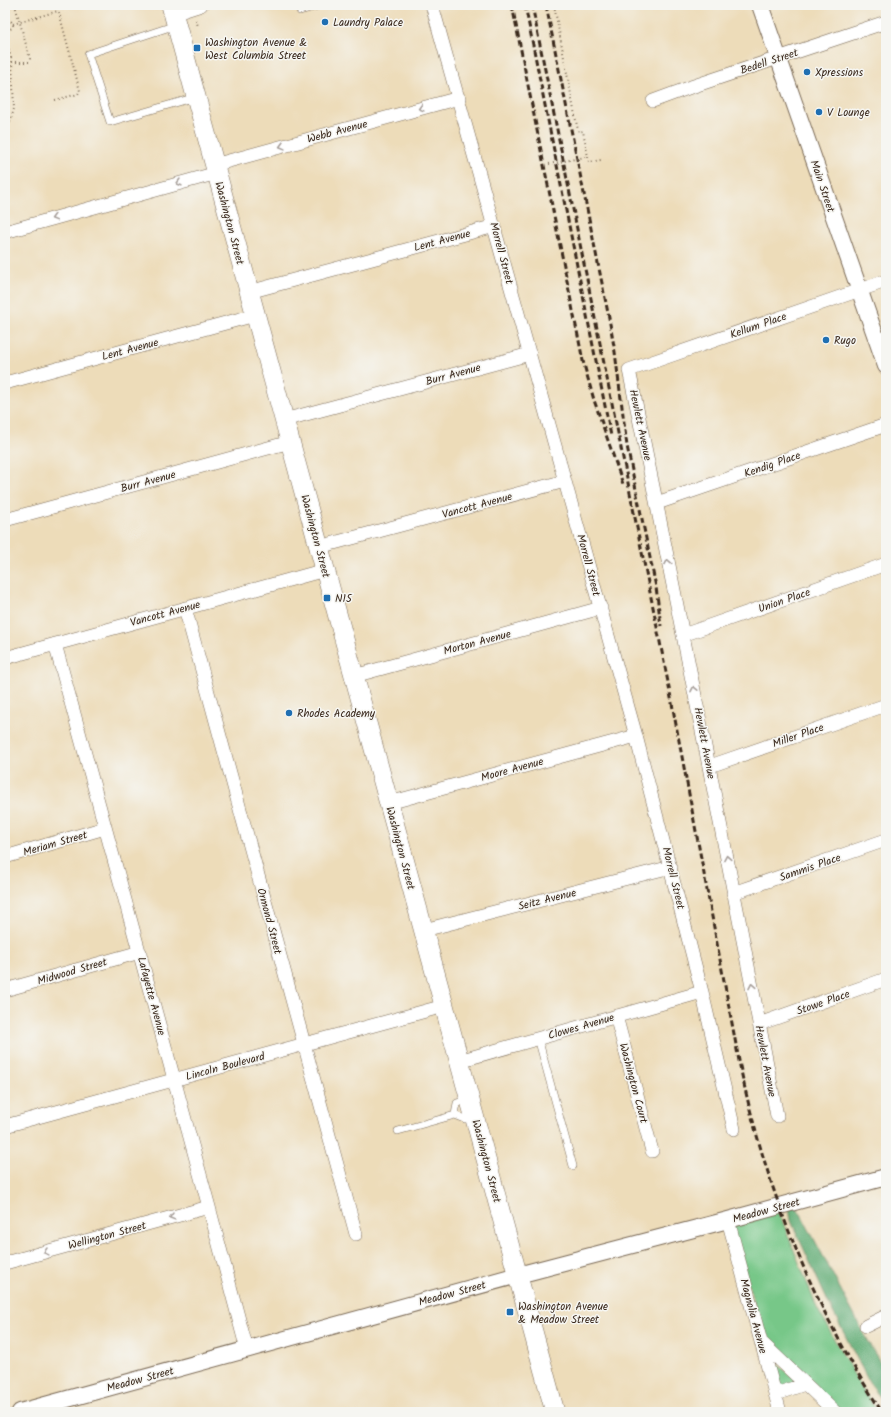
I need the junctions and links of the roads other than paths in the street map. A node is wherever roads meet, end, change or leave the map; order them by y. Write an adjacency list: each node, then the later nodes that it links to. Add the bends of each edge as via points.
1 (201, 5): 6 (street)
2 (321, 5): 5 (lane)
3 (432, 5): 10 (street, Morrell Street)
4 (760, 5): 8 (street, Main Street)
5 (300, 11)
6 (173, 15): 9 (main road, Washington Street); 9 (lane, via 88,54 110,122)
7 (886, 22): 8 (street, Bedell Street)
8 (778, 58): 11 (street, Bedell Street); 16 (street, Main Street)
9 (196, 96): 12 (main road, Washington Street)
10 (459, 98): 12 (street, Webb Avenue, one-way to 12); 13 (street, Morrell Street)
11 (653, 101)
12 (216, 169): 14 (street, Webb Avenue, one-way to 14); 17 (main road, Washington Street)
13 (495, 226): 17 (street, Lent Avenue); 19 (street, Morrell Street)
14 (5, 232)
15 (886, 281): 16 (street, Kellum Place)
16 (858, 290): 20 (street, Main Street); 21 (street, Kellum Place)
17 (249, 292): 18 (main road, Washington Street)
18 (255, 314): 22 (street, Lent Avenue); 23 (main road, Washington Street)
19 (530, 354): 23 (street, Burr Avenue); 26 (street, Morrell Street)
20 (886, 366)
21 (629, 370): 27 (street, Hewlett Avenue)
22 (5, 384)
23 (284, 420): 25 (main road, Washington Street)
24 (886, 425): 27 (street, Kendig Place)
25 (290, 442): 28 (street, Burr Avenue); 29 (main road, Washington Street)
26 (565, 481): 29 (street, Vancott Avenue); 33 (street, Morrell Street)
27 (657, 503): 34 (street, Hewlett Avenue, one-way to 27)
28 (5, 520)
29 (319, 548): 31 (main road, Washington Street)
30 (886, 564): 34 (street, Union Place)
31 (325, 570): 32 (street, Vancott Avenue); 37 (main road, Washington Street)
32 (185, 608): 35 (street, Vancott Avenue); 56 (street, Ormond Street)
33 (601, 608): 37 (street, Morton Avenue); 39 (street, Morrell Street)
34 (683, 635): 40 (street, Hewlett Avenue, one-way to 34)
35 (55, 644): 36 (street, Vancott Avenue); 42 (street, Lafayette Avenue)
36 (5, 658)
37 (354, 676): 41 (main road, Washington Street)
38 (886, 704): 40 (street, Miller Place)
39 (636, 736): 41 (street, Moore Avenue); 45 (street, Morrell Street)
40 (710, 766): 46 (street, Hewlett Avenue, one-way to 40)
41 (389, 803): 47 (main road, Washington Street)
42 (105, 828): 44 (street, Meriam Street); 48 (street, Lafayette Avenue)
43 (886, 840): 46 (street, Sammis Place)
44 (5, 857)
45 (671, 867): 47 (street, Seitz Avenue); 51 (street, Morrell Street)
46 (733, 893): 54 (street, Hewlett Avenue, one-way to 46)
47 (424, 930): 52 (main road, Washington Street)
48 (140, 952): 50 (street, Midwood Street); 58 (street, Lafayette Avenue)
49 (886, 980): 54 (street, Stowe Place)
50 (5, 990)
51 (702, 992): 53 (street, Clowes Avenue); 63 (street, Morrell Street)
52 (444, 1006): 56 (street, Lincoln Boulevard); 57 (main road, Washington Street)
53 (616, 1016): 55 (street, Clowes Avenue); 65 (street, Washington Court)
54 (759, 1024): 61 (street, Hewlett Avenue)
55 (538, 1038): 57 (street, Clowes Avenue); 66 (lane)
56 (304, 1045): 58 (street, Lincoln Boulevard); 70 (street, Ormond Street)
57 (459, 1061): 59 (main road, Washington Street)
58 (175, 1080): 62 (street, Lincoln Boulevard); 68 (street, Lafayette Avenue)
59 (472, 1107): 60 (lane, via 465,1118); 60 (lane, via 457,1103); 72 (main road, Washington Street)
60 (455, 1115): 64 (lane)
61 (777, 1116)
62 (5, 1126)
63 (734, 1129)
64 (398, 1131)
65 (652, 1151)
66 (573, 1166)
67 (886, 1177): 69 (street, Meadow Street)
68 (209, 1207): 71 (street, Wellington Street, one-way to 71); 76 (street, Lafayette Avenue)
69 (728, 1220): 72 (street, Meadow Street); 75 (street, Magnolia Avenue)
70 (356, 1234)
71 (5, 1263)
72 (518, 1275): 76 (street, Meadow Street); 80 (main road, Washington Street)
73 (886, 1316): 74 (street)
74 (866, 1326)
75 (761, 1342): 77 (street); 78 (street, Magnolia Avenue)
76 (247, 1350): 79 (street, Meadow Street)
77 (805, 1384): 78 (street); 82 (street)
78 (776, 1394): 81 (street, Magnolia Avenue)
79 (21, 1412)
80 (555, 1412)
81 (780, 1412)
82 (835, 1412)

